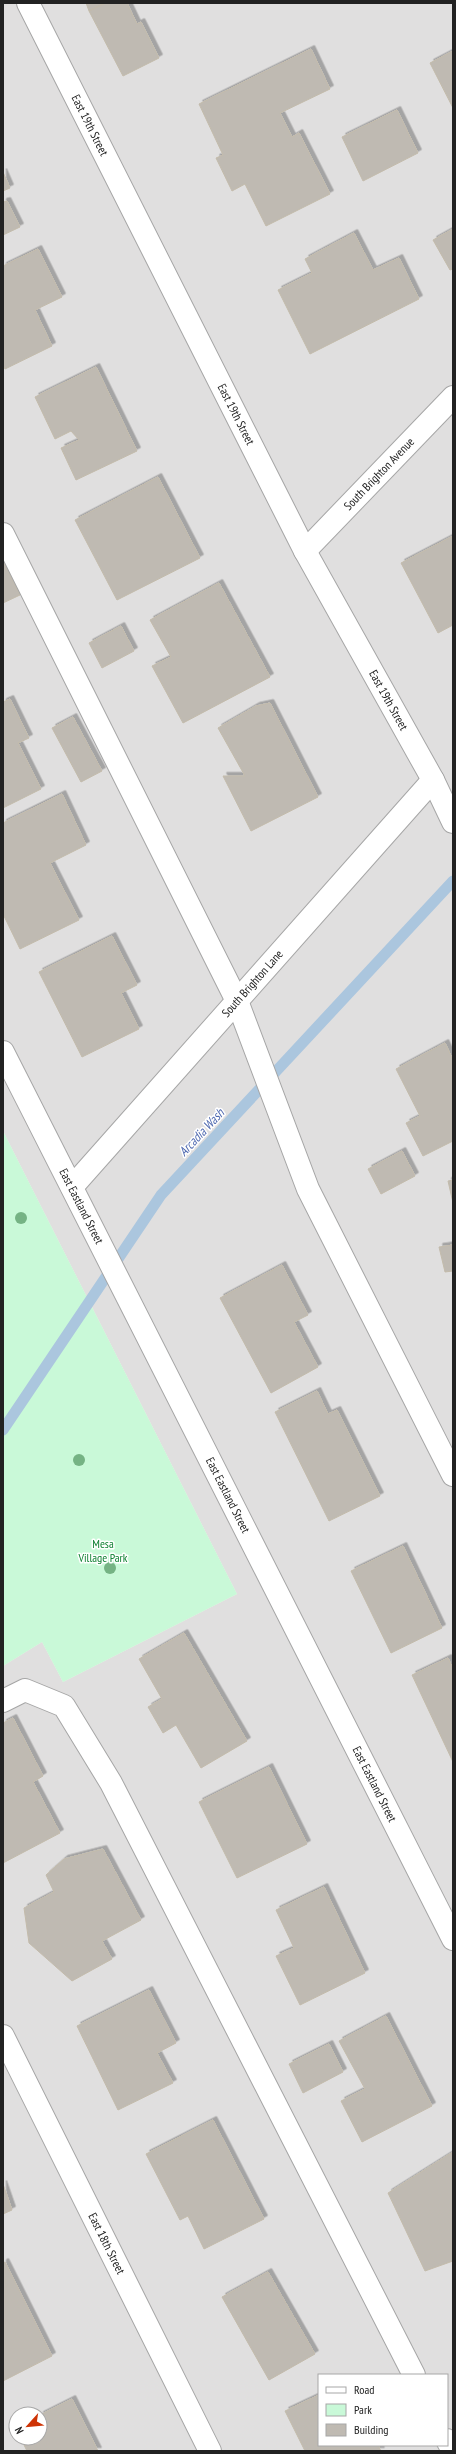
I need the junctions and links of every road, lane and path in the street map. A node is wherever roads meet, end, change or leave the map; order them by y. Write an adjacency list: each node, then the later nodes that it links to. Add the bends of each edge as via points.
1 (28, 3): 4 (street, East 19th Street)
2 (453, 397): 4 (street, South Brighton Avenue)
3 (3, 534): 7 (street)
4 (305, 551): 5 (street, East 19th Street)
5 (433, 780): 6 (street, East 19th Street); 7 (street, South Brighton Lane)
6 (453, 822)
7 (238, 1001): 9 (street, South Brighton Lane); 10 (street, via 308,1189)
8 (3, 1052): 9 (street, East Eastland Street)
9 (72, 1187): 12 (street, East Eastland Street)
10 (453, 1475)
11 (3, 1701): 14 (street, via 26,1690 64,1706 111,1783)
12 (453, 1939)
13 (3, 2036): 15 (street, East 18th Street)
14 (413, 2374)
15 (210, 2451)

